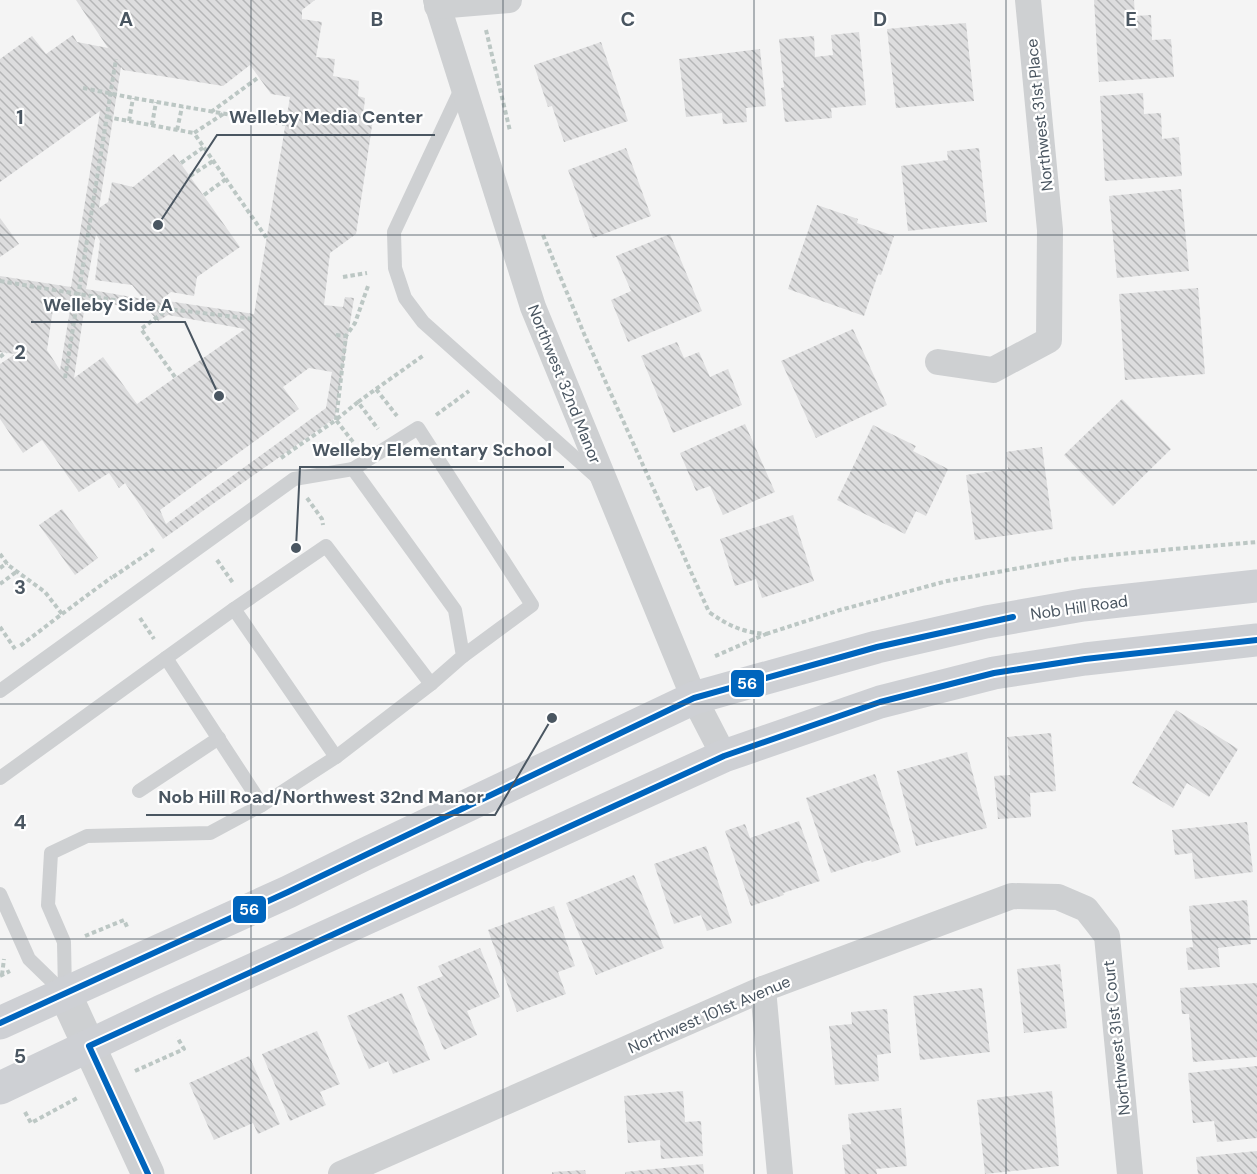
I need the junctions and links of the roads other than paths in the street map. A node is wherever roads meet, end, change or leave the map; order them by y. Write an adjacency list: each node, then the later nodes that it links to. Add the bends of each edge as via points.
1 (508, 0): 3 (street)
2 (1028, 0): 5 (street, Northwest 31st Place, via 1050,230 1049,340 993,370)
3 (437, 3): 4 (street, Northwest 32nd Manor)
4 (463, 85): 7 (street, Northwest 32nd Manor, via 533,307); 7 (lane, via 394,232 395,268 405,298 423,322)
5 (938, 362)
6 (353, 469): 11 (lane, via 455,610); 11 (lane, via 414,430 532,605); 15 (lane, via 294,479)
7 (607, 487): 14 (street, Northwest 32nd Manor)
8 (1257, 586): 14 (main road, Nob Hill Road, via 1083,605)
9 (234, 609): 12 (lane); 13 (lane, via 327,546); 18 (lane)
10 (1257, 640): 17 (main road, via 1085,658 994,674 880,702)
11 (463, 656): 13 (lane)
12 (166, 658): 16 (lane); 19 (lane)
13 (431, 684): 18 (lane)
14 (689, 684): 17 (street, Northwest 32nd Manor); 25 (main road, Nob Hill Road, via 288,892)
15 (0, 691)
16 (219, 738): 20 (lane); 21 (lane)
17 (724, 756): 27 (main road)
18 (336, 757): 21 (lane)
19 (2, 776)
20 (140, 791)
21 (262, 805): 25 (lane, via 210,833 87,836 51,853 48,905 64,942)
22 (0, 894): 25 (lane, via 28,959)
23 (1086, 909): 24 (street, Northwest 101st Avenue, via 1058,897 1012,896); 32 (street, Northwest 31st Court, via 1107,936)
24 (763, 989): 30 (street, Northwest 101st Avenue); 31 (street)
25 (65, 994): 26 (main road, Nob Hill Road); 27 (street)
26 (0, 1023)
27 (89, 1046): 28 (main road); 29 (street)
28 (0, 1088)
29 (148, 1174)
30 (341, 1174)
31 (780, 1174)
32 (1130, 1174)

